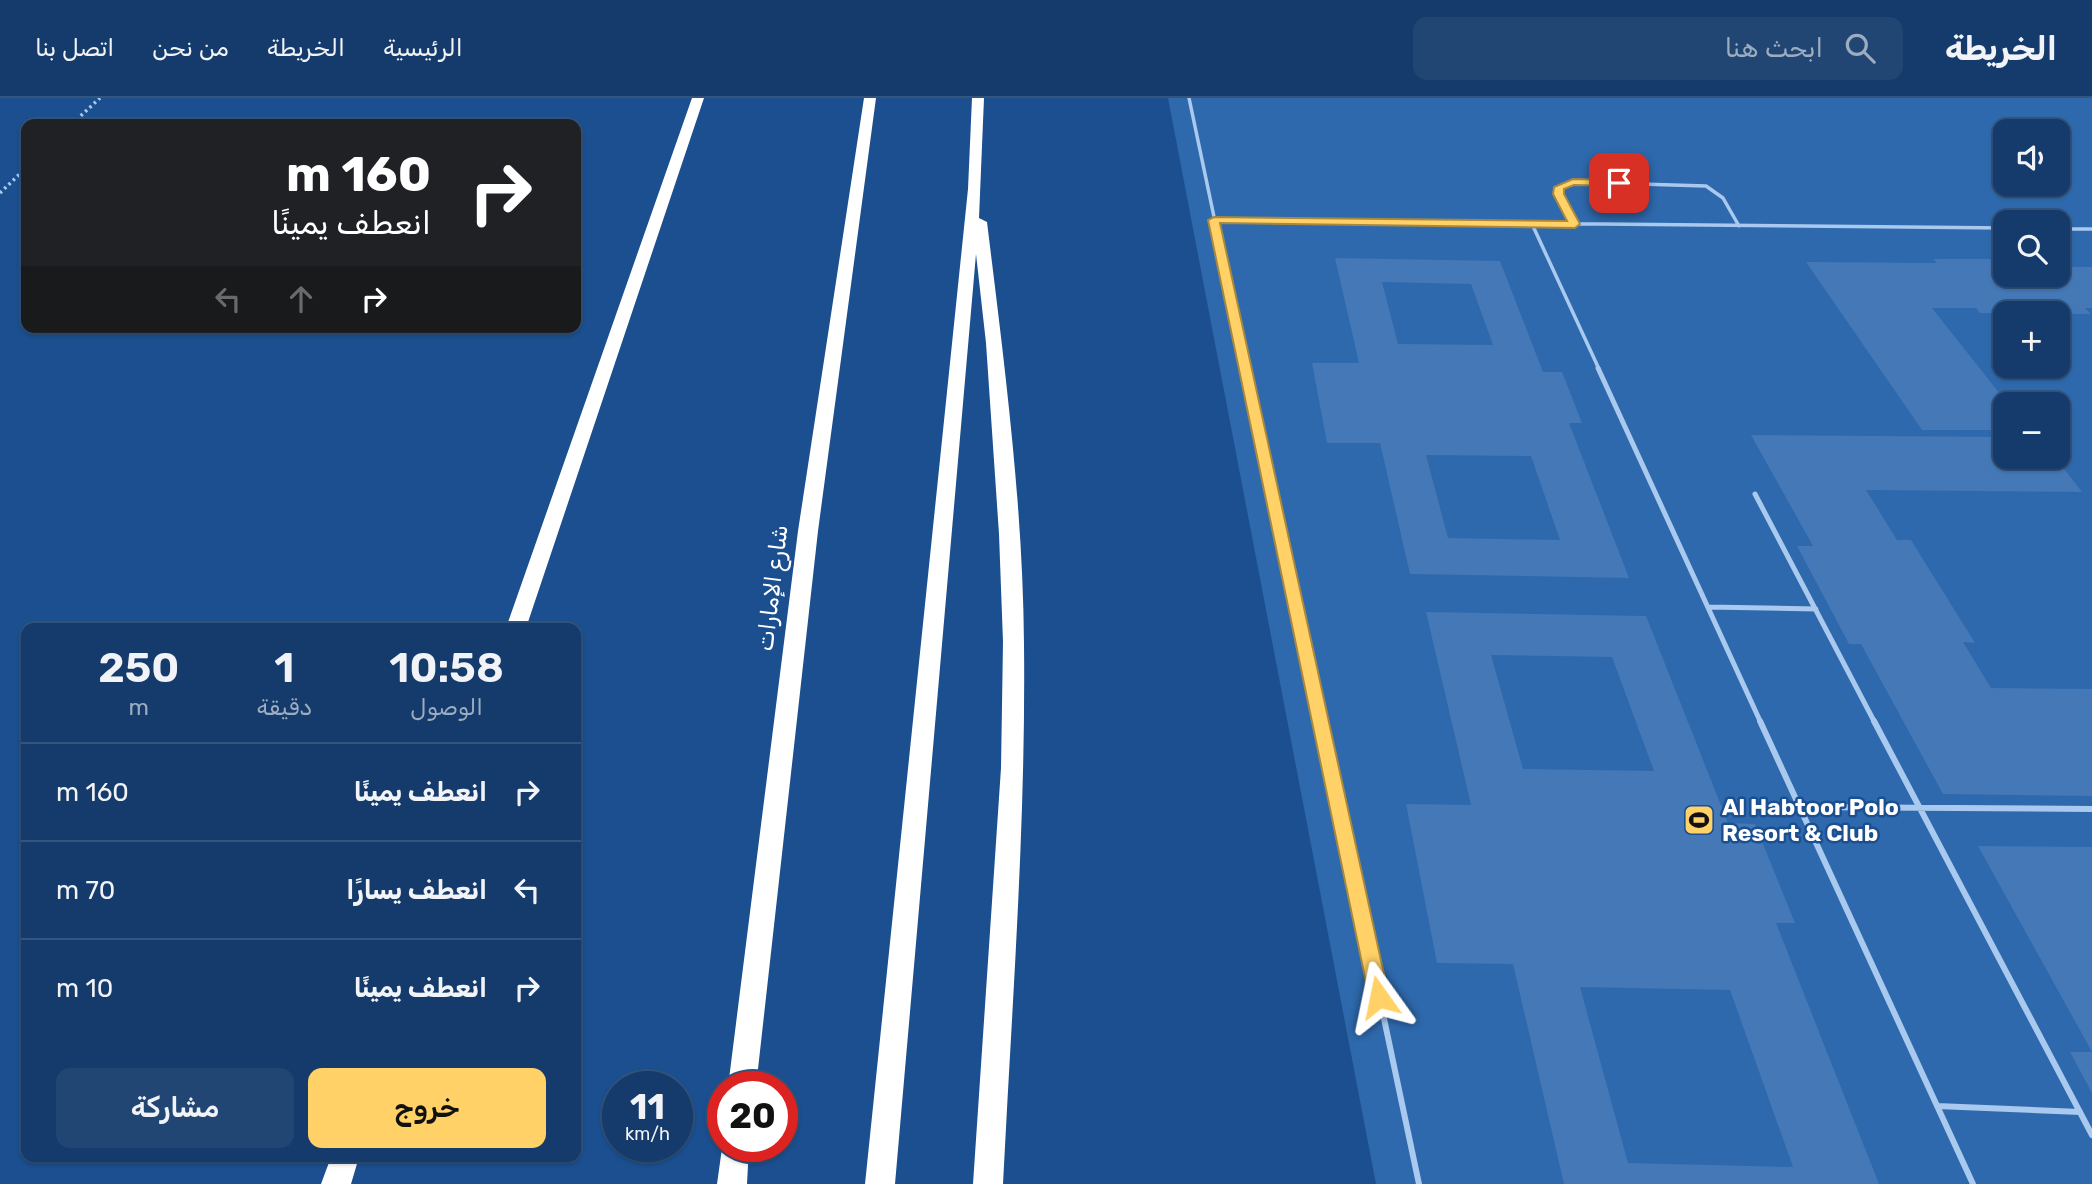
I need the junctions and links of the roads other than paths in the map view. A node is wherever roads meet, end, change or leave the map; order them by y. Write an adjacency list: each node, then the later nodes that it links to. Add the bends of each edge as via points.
1 (698, 98): 16 (highway)
2 (870, 98): 20 (highway, شارع الإمارات, via 808,531)
3 (978, 98): 5 (highway)
4 (1189, 98): 6 (lane)
5 (975, 189): 28 (highway); 29 (highway, via 994,343 1014,642 1012,768)
6 (1214, 220): 7 (lane); 30 (lane)
7 (1532, 224): 8 (lane); 14 (lane)
8 (1575, 224): 9 (lane); 9 (lane, via 1557,190 1573,182 1706,186 1723,198)
9 (1739, 226): 10 (lane)
10 (1993, 228)
11 (2070, 229): 12 (lane)
12 (2092, 229)
13 (1755, 494): 15 (lane)
14 (1708, 607): 15 (lane); 17 (lane)
15 (1816, 609): 18 (lane)
16 (518, 623)
17 (1800, 807): 18 (lane); 21 (lane)
18 (1920, 808): 19 (lane); 22 (lane)
19 (2092, 809)
20 (744, 1071)
21 (1937, 1107): 22 (lane); 31 (lane)
22 (2080, 1112): 23 (lane)
23 (2092, 1135)
24 (343, 1162): 26 (highway)
25 (734, 1162): 27 (highway)
26 (336, 1184)
27 (732, 1184)
28 (880, 1184)
29 (988, 1184)
30 (1419, 1184)
31 (1973, 1184)

